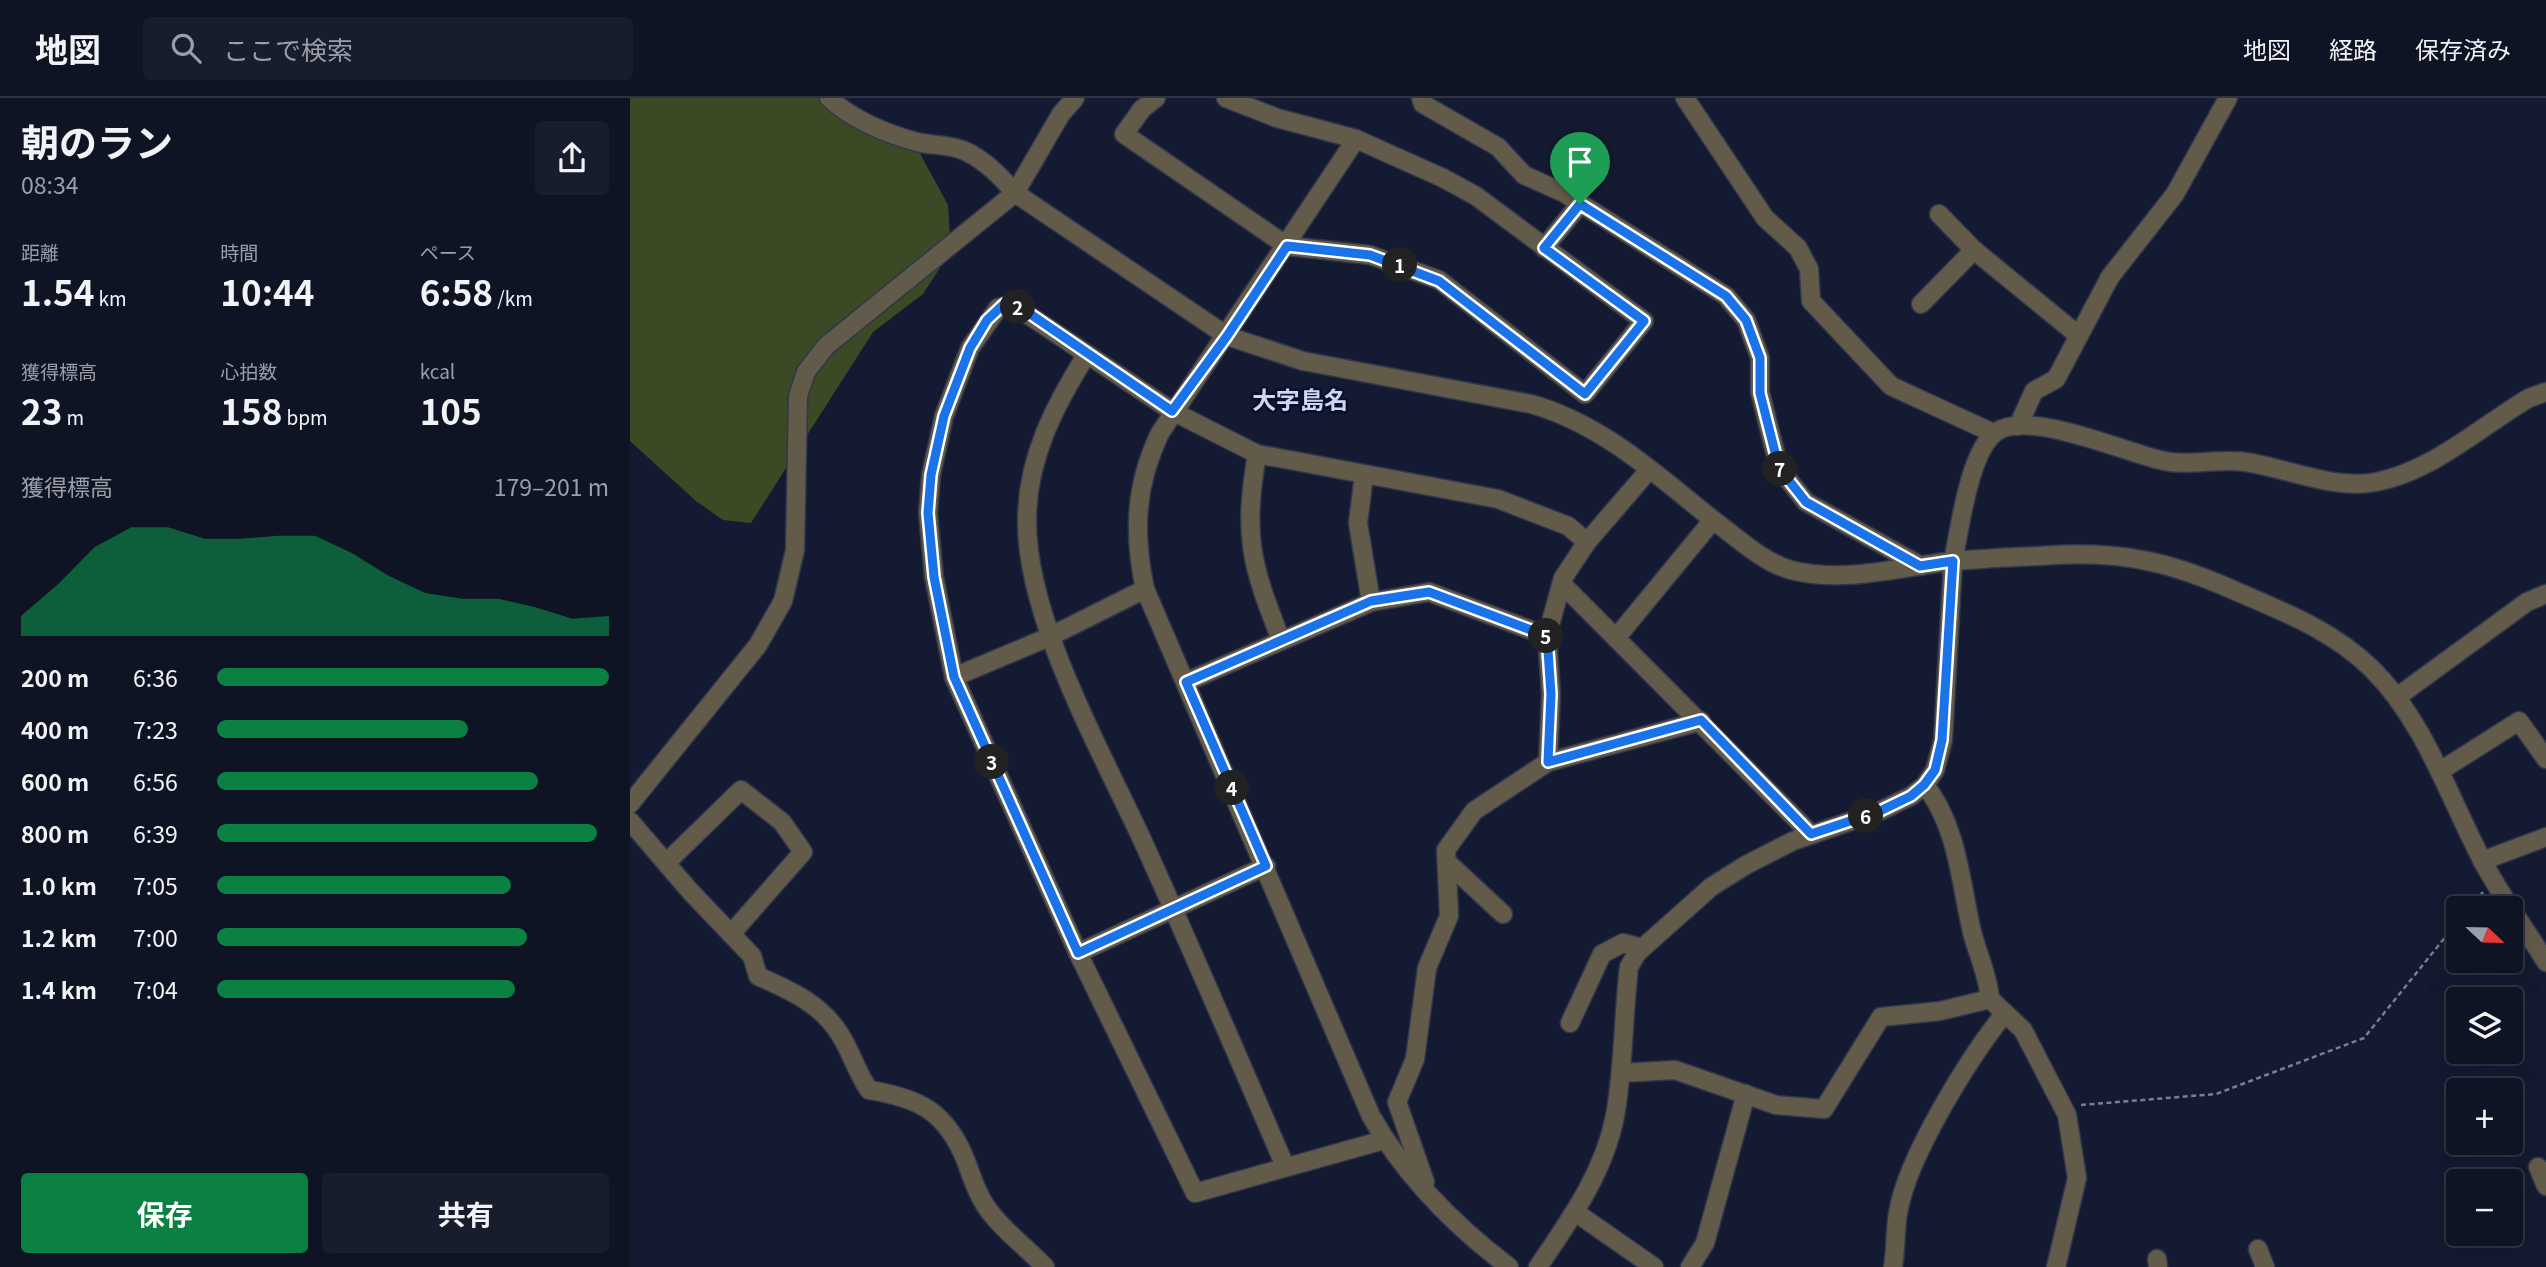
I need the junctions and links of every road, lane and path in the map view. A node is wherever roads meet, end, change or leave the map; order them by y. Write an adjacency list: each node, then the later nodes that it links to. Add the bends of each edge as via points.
1 (829, 98): 9 (street, via 853,116 915,141 966,152 996,170)
2 (1075, 98): 9 (street)
3 (1156, 98): 12 (street, via 1124,134)
4 (1226, 98): 8 (street, via 1277,118)
5 (1421, 98): 10 (street, via 1423,104 1498,146 1524,175)
6 (1685, 98): 22 (street, via 1765,218 1798,248 1809,269 1811,302 1891,386)
7 (2228, 98): 16 (street, via 2175,194 2110,277)
8 (1356, 139): 12 (street); 13 (street, via 1476,196)
9 (1015, 193): 17 (street); 46 (street, via 826,346 806,372 796,410 795,550 783,601 758,645)
10 (1580, 204): 13 (street); 29 (street, via 1726,296 1746,320 1760,358 1760,393 1779,468 1806,502)
11 (1939, 214): 14 (street)
12 (1287, 246): 13 (street, via 1370,255 1439,281 1585,394 1644,321); 17 (street)
13 (1544, 248)
14 (1974, 250): 15 (street); 16 (street)
15 (1921, 304)
16 (2078, 335): 21 (street, via 2056,379 2034,391)
17 (1227, 336): 20 (street); 24 (street, via 1283,356 1556,411 1602,435)
18 (1087, 354): 20 (street); 35 (street, via 1050,417 1028,490 1030,557); 38 (street, via 1020,307 1004,304 987,320 955,382 931,475 928,513 934,577)
19 (2546, 392): 21 (street, via 2421,465 2400,475 2356,484 2244,462 2164,461 2050,429)
20 (1172, 411): 23 (street); 31 (street, via 1148,458 1140,486 1136,542)
21 (2018, 426): 22 (street)
22 (1993, 433): 28 (street, via 1970,482)
23 (1257, 454): 25 (street); 37 (street, via 1249,514 1252,559)
24 (1649, 470): 26 (street); 27 (street)
25 (1364, 475): 27 (street, via 1520,505 1568,526); 33 (street, via 1358,523)
26 (1713, 520): 29 (street, via 1761,556 1788,569 1820,575); 36 (street)
27 (1587, 542): 30 (street)
28 (1953, 561): 29 (street); 40 (street, via 2080,554 2162,562 2324,632 2371,669); 45 (street, via 1942,740 1935,770)
29 (1920, 566)
30 (1562, 584): 34 (street); 36 (street)
31 (1145, 589): 35 (street); 39 (street)
32 (2546, 594): 40 (street, via 2527,602)
33 (1371, 601): 34 (street, via 1429,592); 37 (street)
34 (1547, 636): 43 (street, via 1551,694)
35 (1049, 637): 38 (street); 54 (street)
36 (1616, 638): 41 (street)
37 (1281, 640): 39 (street)
38 (954, 677): 59 (street)
39 (1186, 682): 53 (street)
40 (2397, 697): 44 (street)
41 (1701, 720): 43 (street); 48 (street)
42 (2546, 759): 44 (street, via 2519,721)
43 (1548, 762): 51 (street, via 1474,811 1446,850)
44 (2440, 771): 50 (street)
45 (1924, 785): 48 (street, via 1880,811); 61 (street, via 1952,834)
46 (630, 804)
47 (630, 821): 52 (street)
48 (1811, 834): 58 (street, via 1711,887)
49 (2546, 837): 50 (street)
50 (2482, 861): 60 (street)
51 (1447, 862): 55 (street); 71 (street, via 1449,916 1427,968 1415,1059 1397,1102)
52 (666, 863): 56 (street); 56 (street, via 741,790 782,822 803,852)
53 (1266, 866): 54 (street); 67 (street)
54 (1174, 909): 59 (street); 68 (street)
55 (1503, 914)
56 (731, 934): 74 (street, via 752,956 758,976 812,1001 841,1036 869,1090 906,1096 928,1107 950,1132 987,1209)
57 (2446, 936): 66 (path, via 2364,1038 2216,1094)
58 (1642, 948): 63 (street, via 1623,943 1602,954); 64 (street, via 1629,967)
59 (1078, 953): 68 (street, via 1195,1193)
60 (2546, 962)
61 (1990, 999): 62 (street); 65 (street, via 1940,1012 1881,1017 1824,1109 1776,1105)
62 (2006, 1013): 66 (street, via 2034,1046); 79 (street, via 1976,1049 1909,1180 1898,1212)
63 (1570, 1023)
64 (1621, 1073): 65 (street, via 1675,1070); 72 (street, via 1607,1144)
65 (1746, 1094): 78 (street, via 1705,1243)
66 (2062, 1106): 80 (street, via 2077,1178)
67 (1384, 1140): 68 (street); 71 (street)
68 (1285, 1166)
69 (2538, 1167): 70 (street)
70 (2546, 1186)
71 (1430, 1195): 75 (street, via 1473,1240)
72 (1575, 1212): 76 (street); 77 (street)
73 (2258, 1250): 81 (street)
74 (1045, 1267)
75 (1509, 1267)
76 (1538, 1267)
77 (1654, 1267)
78 (1690, 1267)
79 (1893, 1267)
80 (2056, 1267)
81 (2265, 1267)

